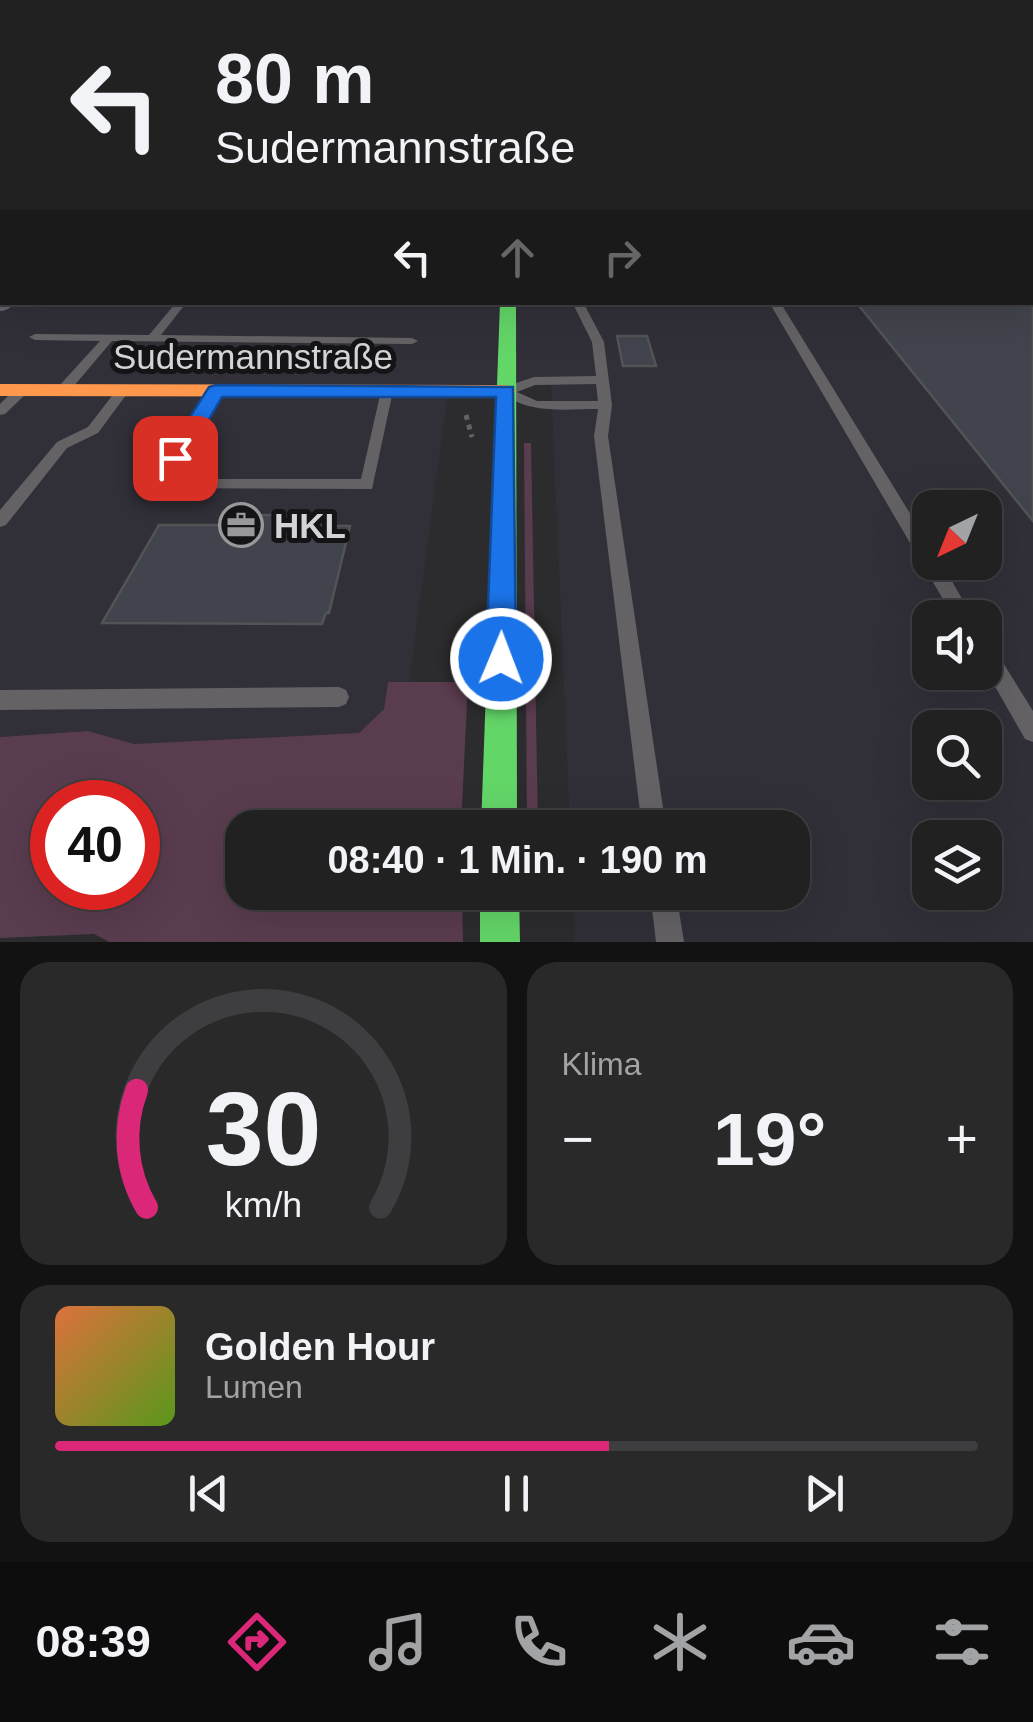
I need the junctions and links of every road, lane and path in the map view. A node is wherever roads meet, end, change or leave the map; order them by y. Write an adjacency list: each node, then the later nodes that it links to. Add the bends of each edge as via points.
1 (508, 305): 15 (street)
2 (578, 305): 9 (lane, via 598,342)
3 (776, 305): 19 (lane)
4 (178, 306): 7 (lane)
5 (35, 336): 6 (lane)
6 (110, 337): 7 (lane); 11 (lane)
7 (152, 338): 8 (lane)
8 (412, 340)
9 (604, 380): 15 (lane, via 534,381); 16 (lane)
10 (11, 390): 11 (street, Sudermannstraße); 17 (lane)
11 (63, 390): 12 (street, Sudermannstraße)
12 (123, 390): 13 (street, Sudermannstraße); 18 (lane, via 93,430 62,445)
13 (216, 391): 14 (street, Sudermannstraße); 14 (lane, via 159,484 367,486)
14 (387, 391): 15 (street, Sudermannstraße)
15 (506, 391): 16 (lane, via 535,405); 24 (street)
16 (605, 405): 25 (lane, via 600,436)
17 (0, 410)
18 (0, 521)
19 (912, 532)
20 (1002, 680): 23 (lane)
21 (340, 697): 22 (lane)
22 (0, 700)
23 (1033, 731)
24 (499, 810)
25 (652, 810)
26 (500, 910): 28 (street)
27 (666, 910): 29 (lane)
28 (500, 942)
29 (670, 942)

